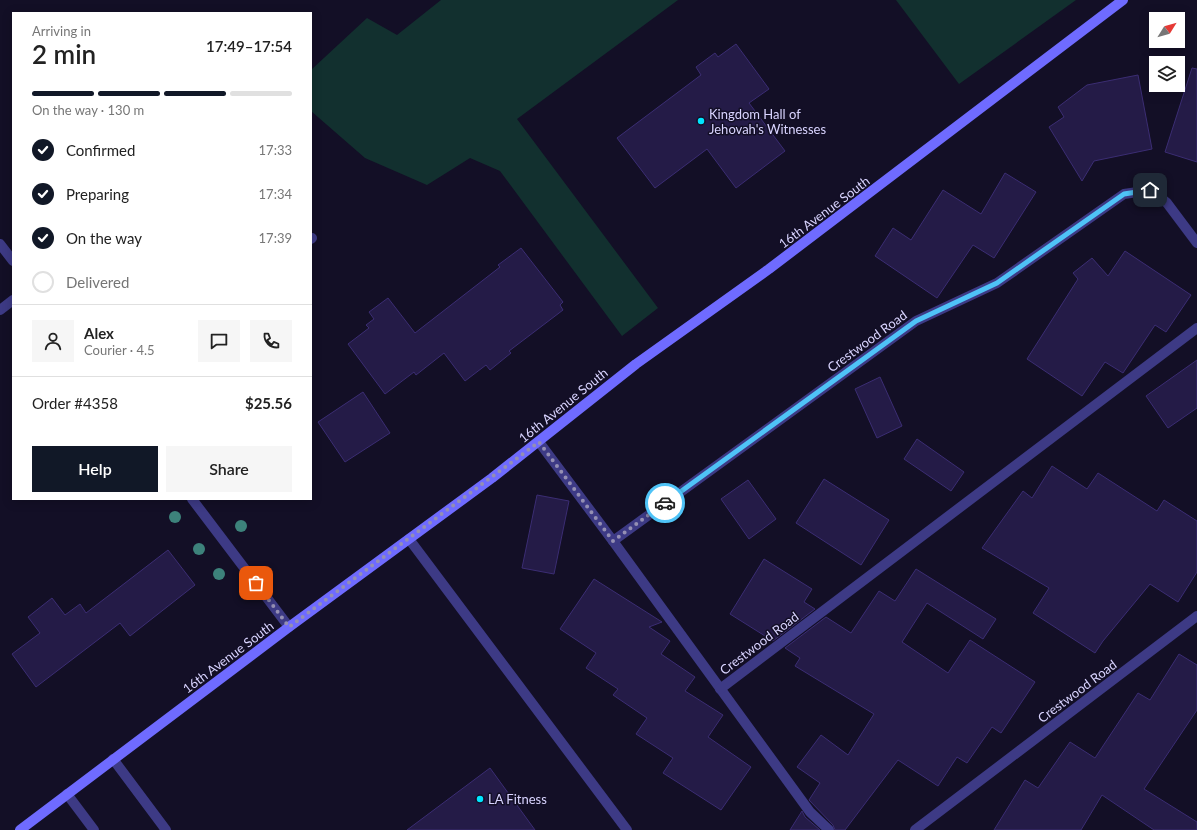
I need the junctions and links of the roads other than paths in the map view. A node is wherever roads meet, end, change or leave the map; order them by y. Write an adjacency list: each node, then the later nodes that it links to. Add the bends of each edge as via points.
1 (1123, 0): 8 (main road, 16th Avenue South, via 776,265 636,364)
2 (1197, 243): 11 (street, Crestwood Road, via 1167,203 1150,190 1124,194 997,283 916,321)
3 (0, 244): 4 (street)
4 (12, 260)
5 (12, 301): 6 (street)
6 (0, 310)
7 (1197, 328): 14 (street, Crestwood Road)
8 (539, 442): 10 (main road, 16th Avenue South); 11 (street, Crestwood Road)
9 (193, 500): 13 (street)
10 (409, 539): 13 (main road, 16th Avenue South); 20 (street)
11 (613, 541): 14 (street, Crestwood Road)
12 (1197, 616): 22 (street, Crestwood Road)
13 (289, 627): 15 (main road, 16th Avenue South)
14 (720, 689): 21 (street, Crestwood Road, via 810,812)
15 (113, 759): 16 (main road, 16th Avenue South); 19 (street)
16 (67, 794): 17 (main road, 16th Avenue South); 18 (street)
17 (20, 830)
18 (94, 830)
19 (166, 830)
20 (627, 830)
21 (829, 830)
22 (914, 830)

